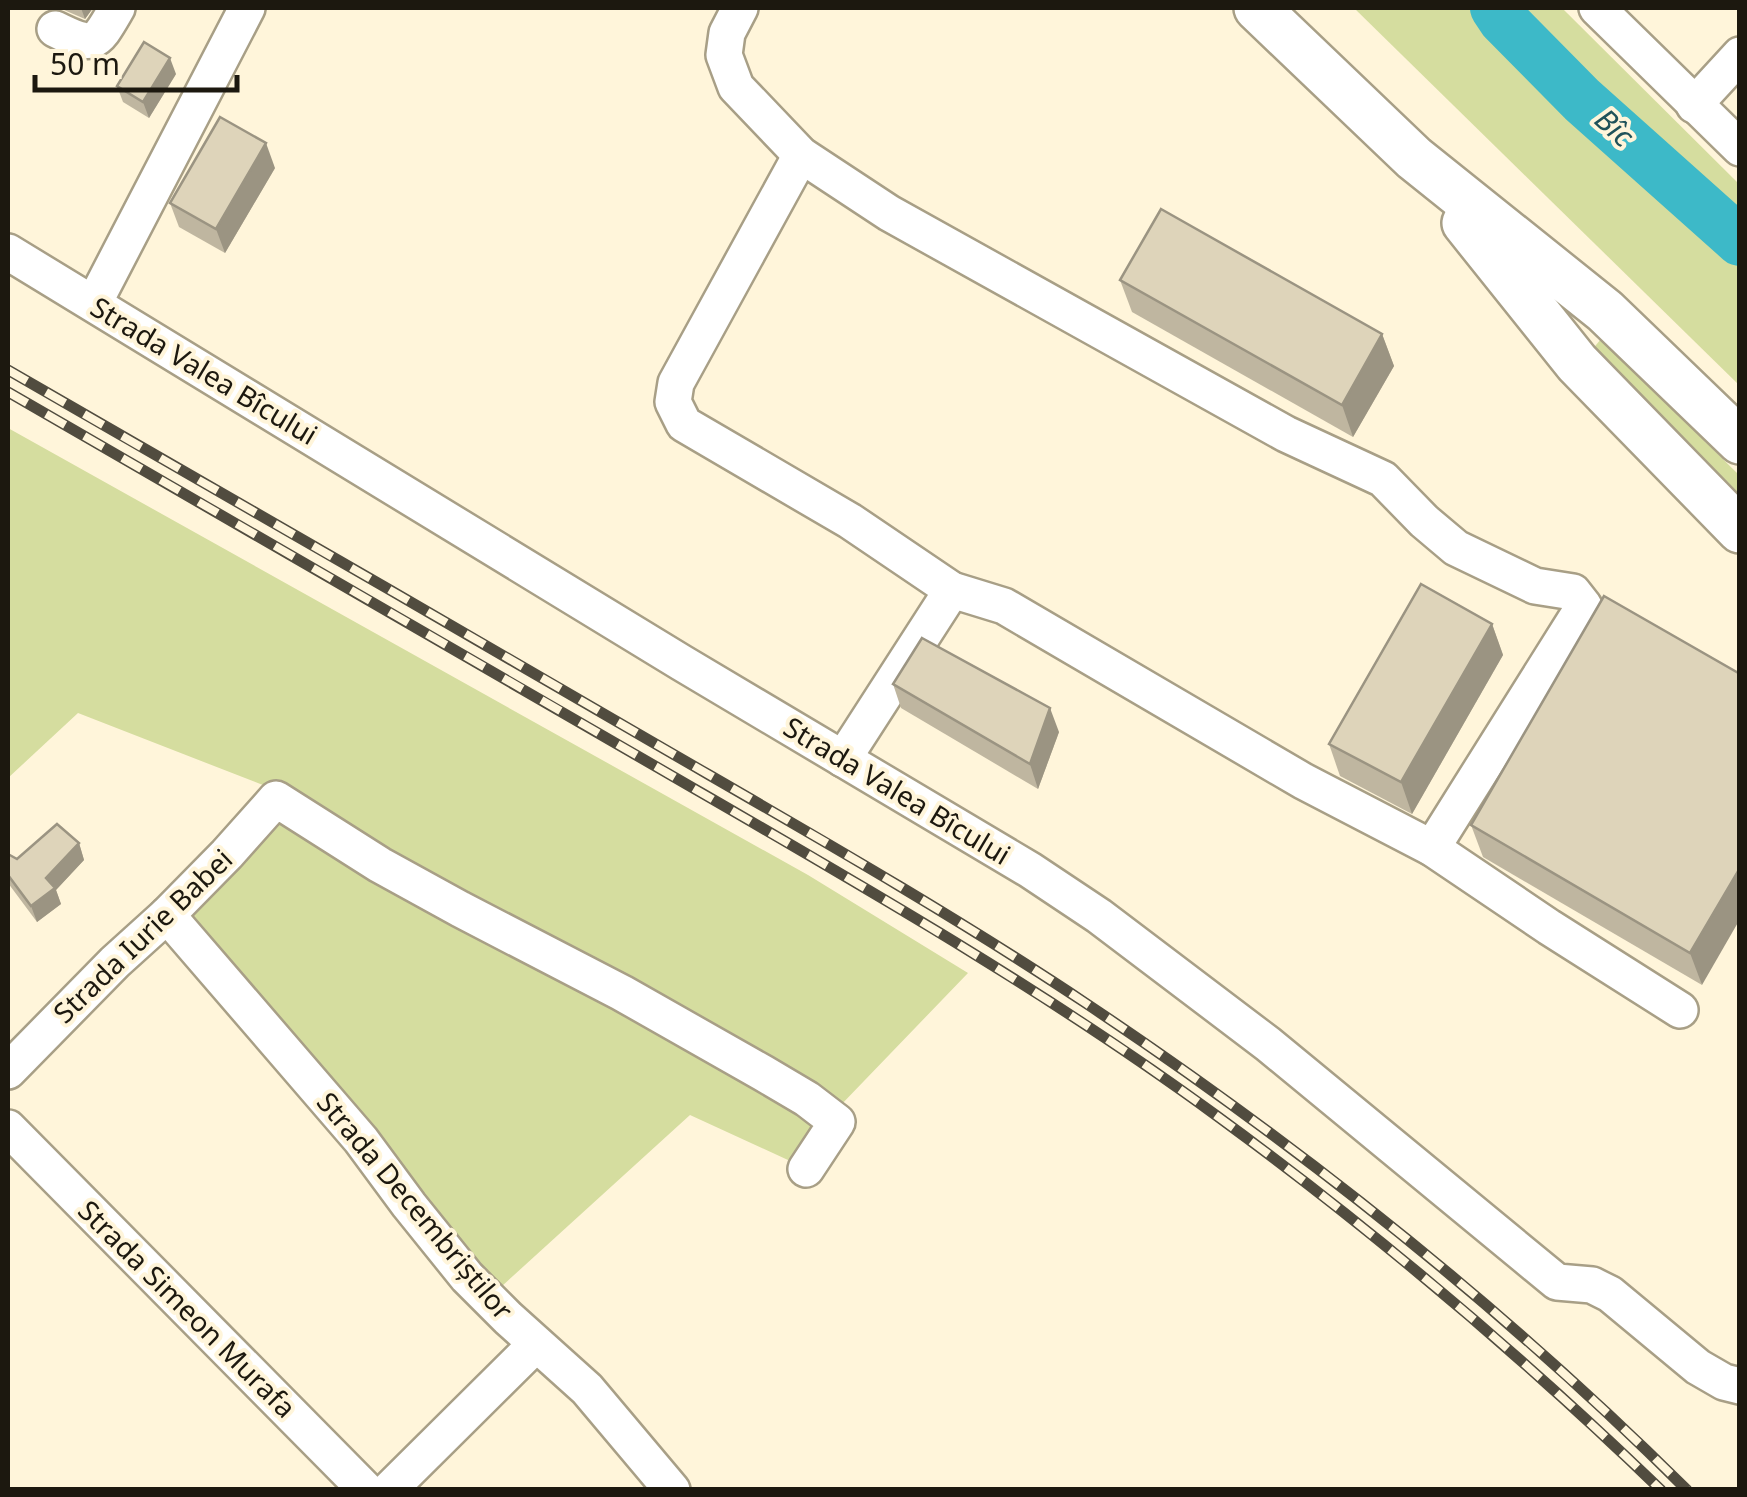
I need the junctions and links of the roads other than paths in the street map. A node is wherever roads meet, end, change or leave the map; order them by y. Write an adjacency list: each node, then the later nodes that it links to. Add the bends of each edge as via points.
1 (117, 8): 6 (street, via 92,41)
2 (247, 8): 13 (street)
3 (740, 8): 10 (street, via 724,55 736,86)
4 (1257, 8): 11 (main road)
5 (1597, 8): 8 (street)
6 (56, 29)
7 (1740, 56): 8 (street)
8 (1694, 105): 9 (street)
9 (1740, 148)
10 (801, 155): 16 (street, via 676,383 672,402 684,424); 18 (street, via 889,213 1286,434 1383,479 1456,548 1535,586 1573,592 1584,606)
11 (1414, 158): 14 (main road, via 1605,312); 15 (main road, via 1577,363)
12 (8, 252): 13 (street, Strada Valea Bîcului)
13 (94, 303): 17 (street, Strada Valea Bîcului)
14 (1740, 441)
15 (1740, 530)
16 (952, 590): 17 (street); 18 (street, via 1004,606)
17 (844, 759): 25 (street, Strada Valea Bîcului, via 1099,916 1268,1044 1557,1282 1610,1294 1698,1367)
18 (1432, 848): 20 (street)
19 (167, 915): 21 (street, Strada Iurie Babei); 23 (street, Strada Iurie Babei, via 276,800 428,892 807,1099 837,1122); 24 (street, Strada Decembriștilor, via 360,1140 467,1277)
20 (1680, 1010)
21 (8, 1070)
22 (8, 1128): 26 (street, Strada Simeon Murafa)
23 (806, 1168)
24 (536, 1344): 27 (street); 28 (street, Strada Decembriștilor, via 587,1389)
25 (1740, 1386)
26 (366, 1490)
27 (389, 1490)
28 (672, 1490)

